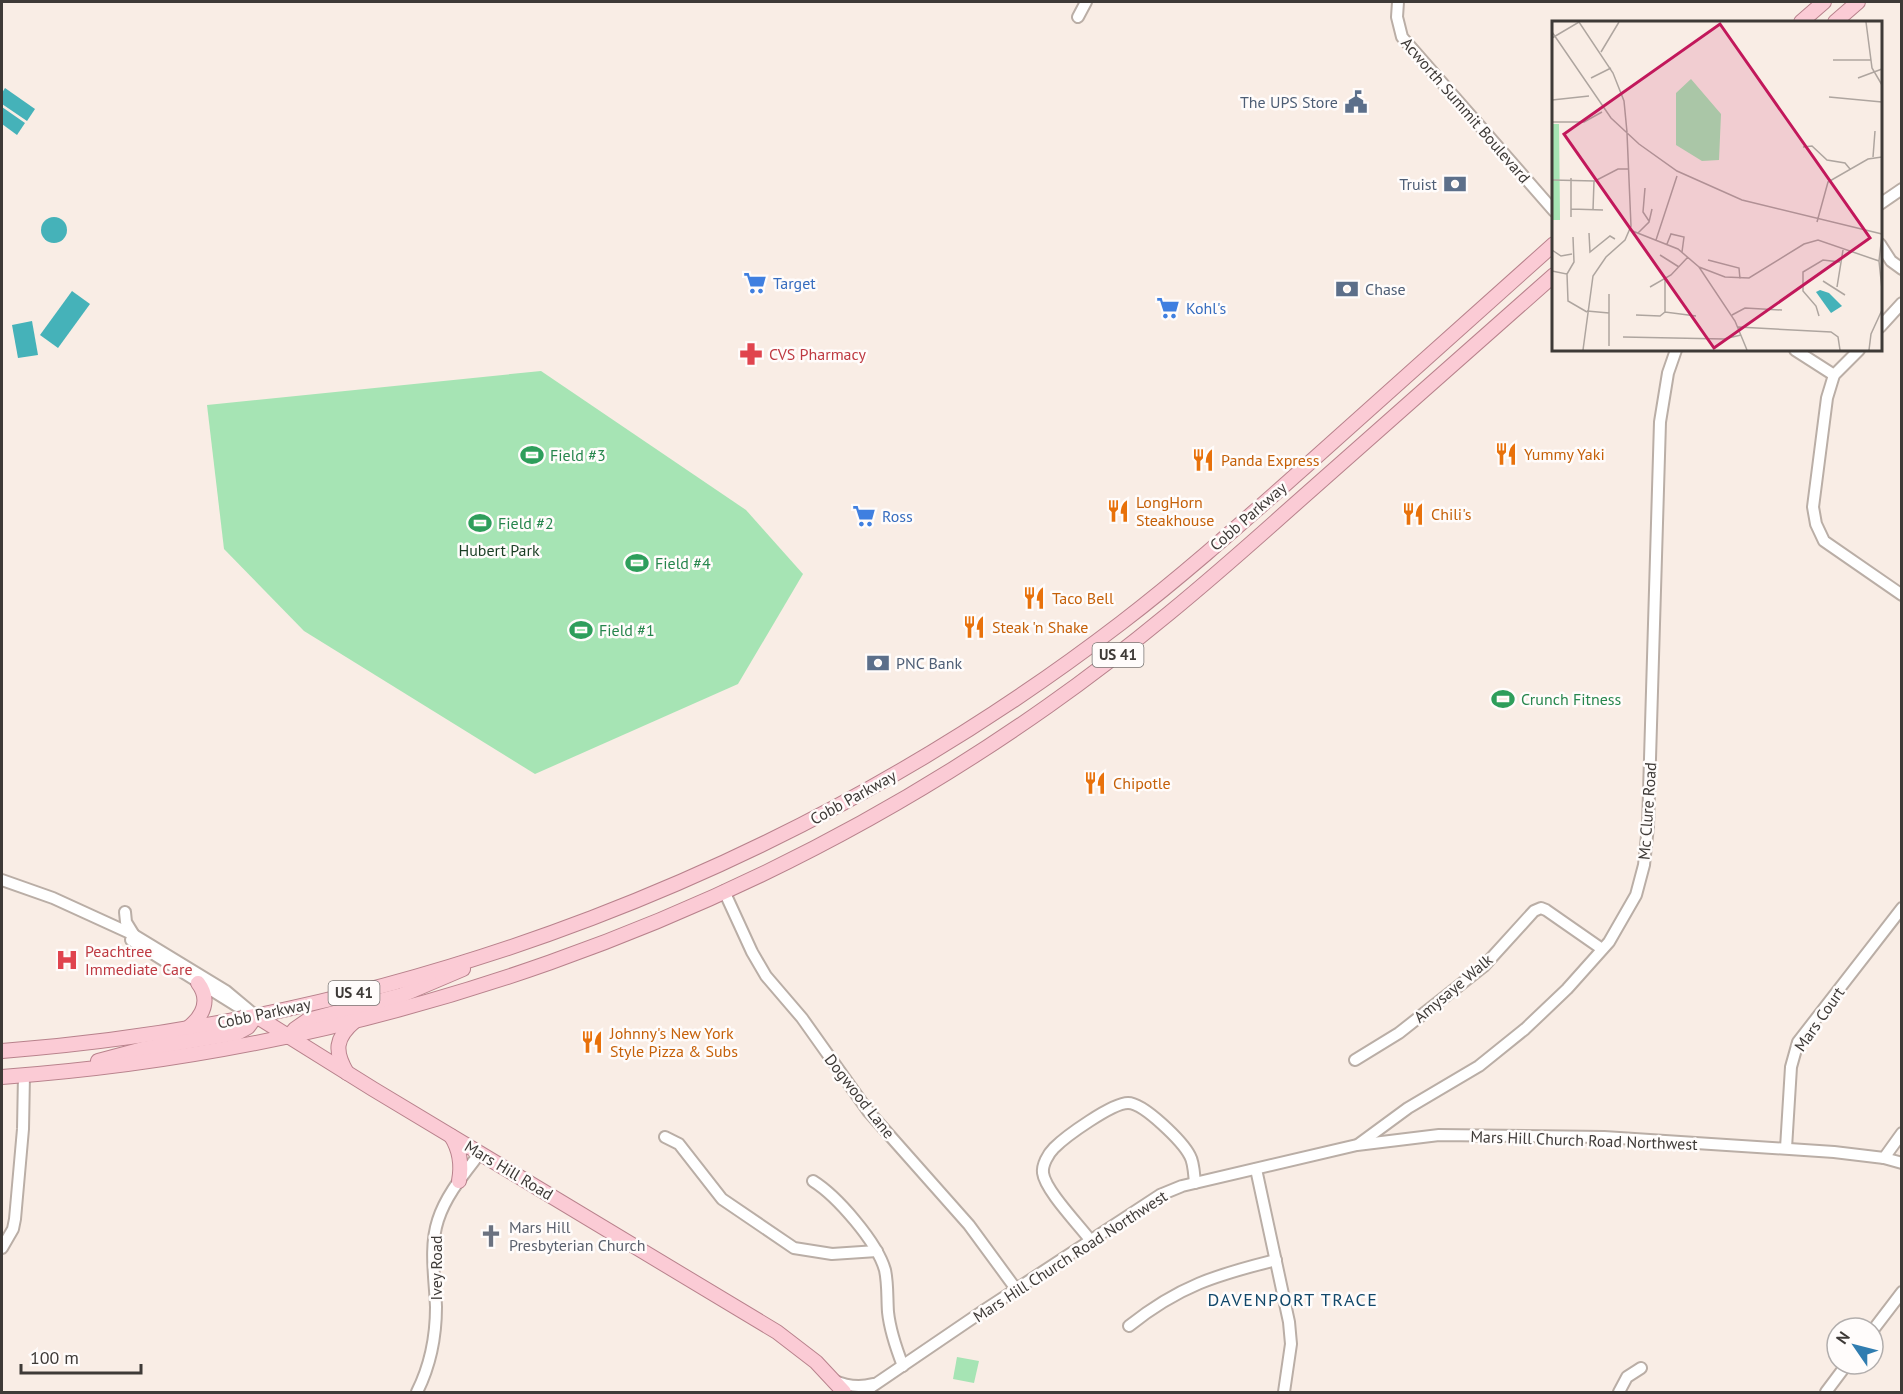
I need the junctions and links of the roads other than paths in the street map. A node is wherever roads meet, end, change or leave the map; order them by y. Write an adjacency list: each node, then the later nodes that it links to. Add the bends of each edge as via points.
1 (1086, 2): 5 (street)
2 (1398, 2): 10 (street, Acworth Summit Boulevard, via 1396,16 1402,37)
3 (1824, 2): 6 (main road)
4 (1858, 2): 7 (main road)
5 (1078, 17)
6 (1802, 21)
7 (1836, 21)
8 (1902, 189): 9 (street)
9 (1882, 203)
10 (1552, 209)
11 (1552, 245): 29 (main road, Cobb Parkway / US 41, via 1187,570 1119,625 1002,709 860,794 738,856 617,908)
12 (1882, 246): 13 (street, via 1891,261)
13 (1902, 269)
14 (1552, 276): 23 (main road, Cobb Parkway / US 41, via 1237,557 1091,675 1020,726 929,782 829,840)
15 (1902, 303): 16 (street)
16 (1882, 326)
17 (1677, 351): 28 (street, Mc Clure Road, via 1668,373 1660,422 1653,703 1644,865 1636,895)
18 (1797, 351): 20 (street)
19 (1858, 351): 20 (street)
20 (1834, 375): 21 (street, via 1820,444 1813,507 1816,524 1824,541)
21 (1902, 595)
22 (2, 880): 26 (street)
23 (724, 891): 32 (main road, Cobb Parkway / US 41, via 569,955); 57 (street, Dogwood Lane, via 766,976 802,1018 868,1111 969,1225)
24 (1902, 908): 45 (street, Mars Court, via 1798,1042 1791,1067)
25 (125, 912): 27 (street)
26 (115, 927): 27 (street); 30 (street)
27 (134, 935): 31 (street, via 226,991)
28 (1602, 949): 36 (street, Amysaye Walk, via 1546,910 1534,911 1484,966 1399,1033); 44 (street, Mc Clure Road, via 1526,1029 1479,1066 1408,1108)
29 (495, 952): 31 (main road, Cobb Parkway / US 41, via 371,989); 34 (main road, via 444,979 402,995 308,1020)
30 (198, 983): 31 (street); 33 (main road, via 205,1004 201,1016)
31 (256, 1016): 33 (main road, Cobb Parkway / US 41); 34 (main road, Mars Hill Road); 37 (main road, via 237,1034 123,1054)
32 (355, 1021): 34 (main road, Cobb Parkway / US 41); 38 (main road, via 339,1041 340,1059)
33 (188, 1028): 35 (main road, Cobb Parkway / US 41, via 101,1042)
34 (288, 1037): 37 (main road, Cobb Parkway / US 41); 38 (main road, Mars Hill Road)
35 (2, 1051)
36 (1355, 1060)
37 (74, 1070): 39 (main road, Cobb Parkway / US 41)
38 (347, 1073): 42 (main road, Mars Hill Road)
39 (24, 1075): 40 (main road, Cobb Parkway / US 41); 54 (street, via 15,1219)
40 (2, 1077)
41 (1902, 1134): 47 (street)
42 (451, 1136): 46 (main road, Mars Hill Road); 50 (main road, via 460,1158)
43 (665, 1137): 55 (street, via 679,1144 722,1199 794,1248 832,1254)
44 (1357, 1145): 45 (street, Mars Hill Church Road Northwest, via 1439,1135 1484,1135 1604,1137); 49 (street, Mars Hill Church Road Northwest)
45 (1786, 1148): 47 (street, Mars Hill Church Road Northwest)
46 (480, 1153): 50 (street, Ivey Road); 64 (main road, Mars Hill Road, via 777,1332)
47 (1884, 1158): 48 (street, Mars Hill Church Road Northwest)
48 (1901, 1161)
49 (1256, 1168): 52 (street, Mars Hill Church Road Northwest); 56 (street)
50 (459, 1181): 66 (street, Ivey Road, via 436,1228 435,1333)
51 (813, 1181): 55 (street, via 826,1189)
52 (1195, 1183): 53 (street, Mars Hill Church Road Northwest, via 1160,1195); 53 (street, via 1191,1157 1154,1117 1136,1105 1116,1105 1053,1149 1043,1171 1052,1191)
53 (1090, 1241): 57 (street, Mars Hill Church Road Northwest)
54 (2, 1248)
55 (877, 1251): 61 (street, via 885,1272 892,1336)
56 (1276, 1260): 60 (street, via 1186,1288 1151,1308); 69 (street, via 1291,1344)
57 (1016, 1289): 61 (street, Mars Hill Church Road Northwest)
58 (1900, 1297): 59 (street)
59 (1884, 1316)
60 (1130, 1326)
61 (903, 1366): 65 (street, Mars Hill Church Road Northwest)
62 (1641, 1368): 70 (street, via 1628,1377)
63 (1838, 1376): 71 (street)
64 (832, 1379): 65 (street, via 858,1386); 67 (main road, Mars Hill Road)
65 (879, 1382): 68 (street, Mars Hill Church Road Northwest)
66 (417, 1392)
67 (844, 1392)
68 (864, 1392)
69 (1284, 1392)
70 (1619, 1392)
71 (1826, 1392)

